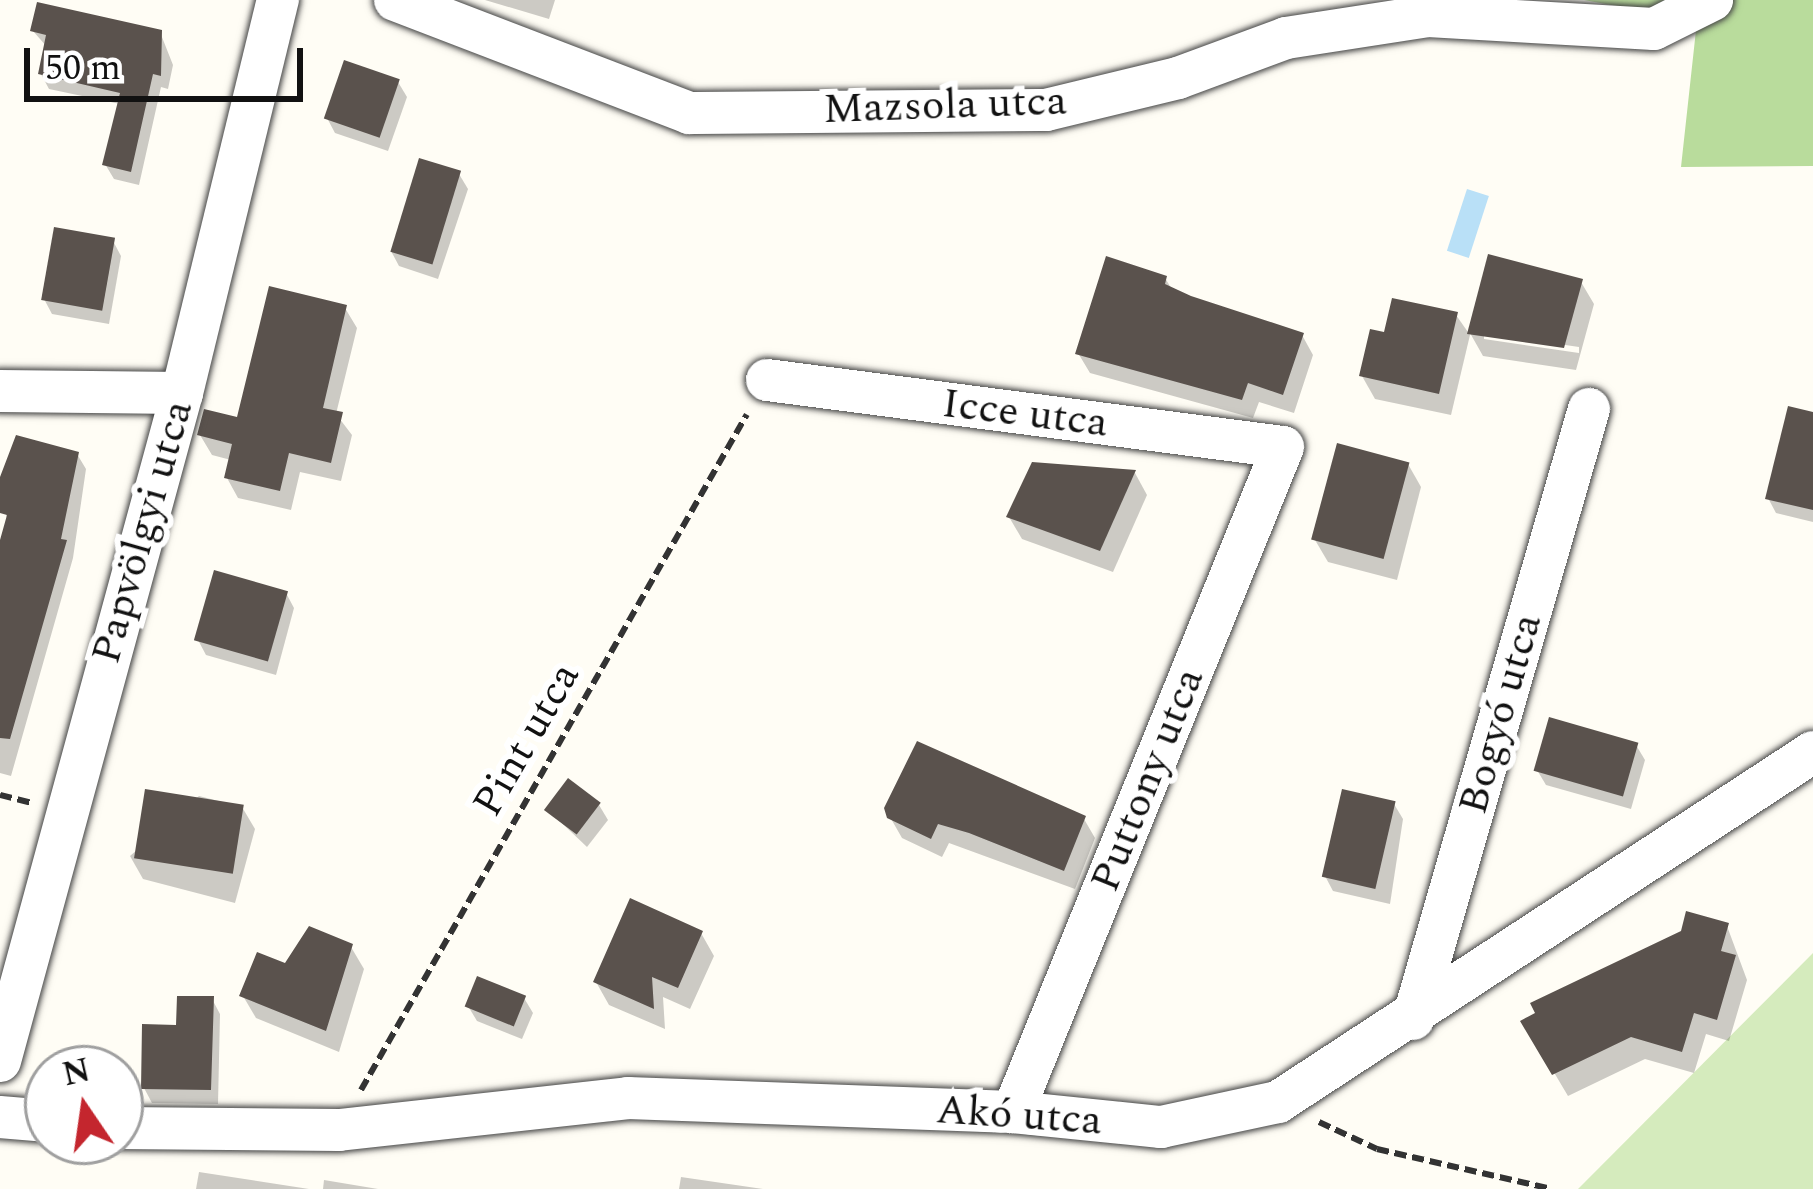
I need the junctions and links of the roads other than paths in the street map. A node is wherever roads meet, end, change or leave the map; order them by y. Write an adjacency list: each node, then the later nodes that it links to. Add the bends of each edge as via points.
1 (278, 0): 6 (street, Papvölgyi utca)
2 (395, 0): 3 (street, Mazsola utca, via 689,113 1046,110 1178,78 1286,38 1428,16 1654,29)
3 (1712, 0)
4 (767, 380): 8 (street, Icce utca)
5 (0, 392): 6 (street)
6 (182, 393): 11 (street, Papvölgyi utca)
7 (1588, 409): 10 (street, Bogyó utca)
8 (1283, 448): 12 (street, Puttony utca)
9 (1813, 752): 10 (street, Akó utca)
10 (1413, 1019): 12 (street, Akó utca, via 1278,1102 1161,1127)
11 (0, 1061)
12 (1012, 1112): 13 (street, Akó utca, via 628,1098 339,1130)
13 (144, 1128)

